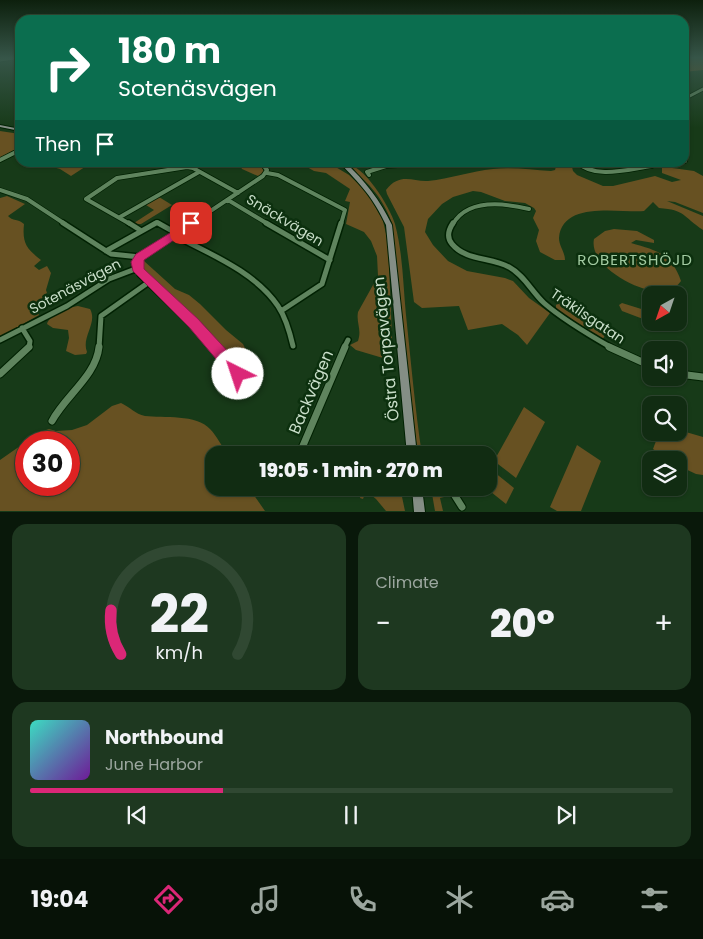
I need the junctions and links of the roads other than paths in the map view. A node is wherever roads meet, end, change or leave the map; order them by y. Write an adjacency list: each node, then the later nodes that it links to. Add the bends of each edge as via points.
1 (703, 90): 2 (street)
2 (689, 97)
3 (0, 126): 4 (street)
4 (15, 129)
5 (15, 152): 6 (street)
6 (0, 160)
7 (265, 167): 13 (street)
8 (381, 167): 14 (street, via 367,172)
9 (584, 167): 10 (street, via 609,174)
10 (647, 167)
11 (346, 168): 39 (street, Östra Torpavägen, via 376,198 389,225)
12 (199, 172): 16 (street); 19 (street); 19 (street, via 187,167 117,178 86,199)
13 (266, 172): 16 (street, Sotenäsvägen); 24 (street, via 346,210)
14 (369, 175)
15 (0, 190): 22 (street, via 26,199)
16 (238, 193): 17 (street, Sotenäsvägen)
17 (228, 200): 21 (street, Sotenäsvägen); 24 (street, Snäckvägen)
18 (529, 209): 32 (street, Träkilsgatan, via 498,205 471,208 452,225 450,241 469,255 509,267 551,308 602,343)
19 (120, 217): 20 (street)
20 (140, 230): 21 (street, via 159,222); 22 (street)
21 (175, 234): 23 (street, Sotenäsvägen); 27 (street, via 259,285)
22 (106, 251): 23 (street)
23 (140, 257): 25 (street, Sotenäsvägen)
24 (330, 260): 27 (street, via 320,286)
25 (138, 268): 26 (street); 28 (street, Sotenäsvägen, via 109,279 67,306)
26 (149, 282): 36 (street, via 208,339); 37 (street, via 101,316 97,358 57,409)
27 (281, 310): 31 (street)
28 (22, 328): 29 (street, Sotenäsvägen); 33 (street, via 30,341 29,348)
29 (0, 340)
30 (348, 340): 38 (street, Backvägen)
31 (293, 346)
32 (642, 362)
33 (0, 374)
34 (687, 375): 35 (street)
35 (703, 377)
36 (248, 389)
37 (52, 421)
38 (304, 446)
39 (411, 446)
40 (417, 496): 43 (street)
41 (454, 496): 42 (street)
42 (462, 507)
43 (420, 512)

